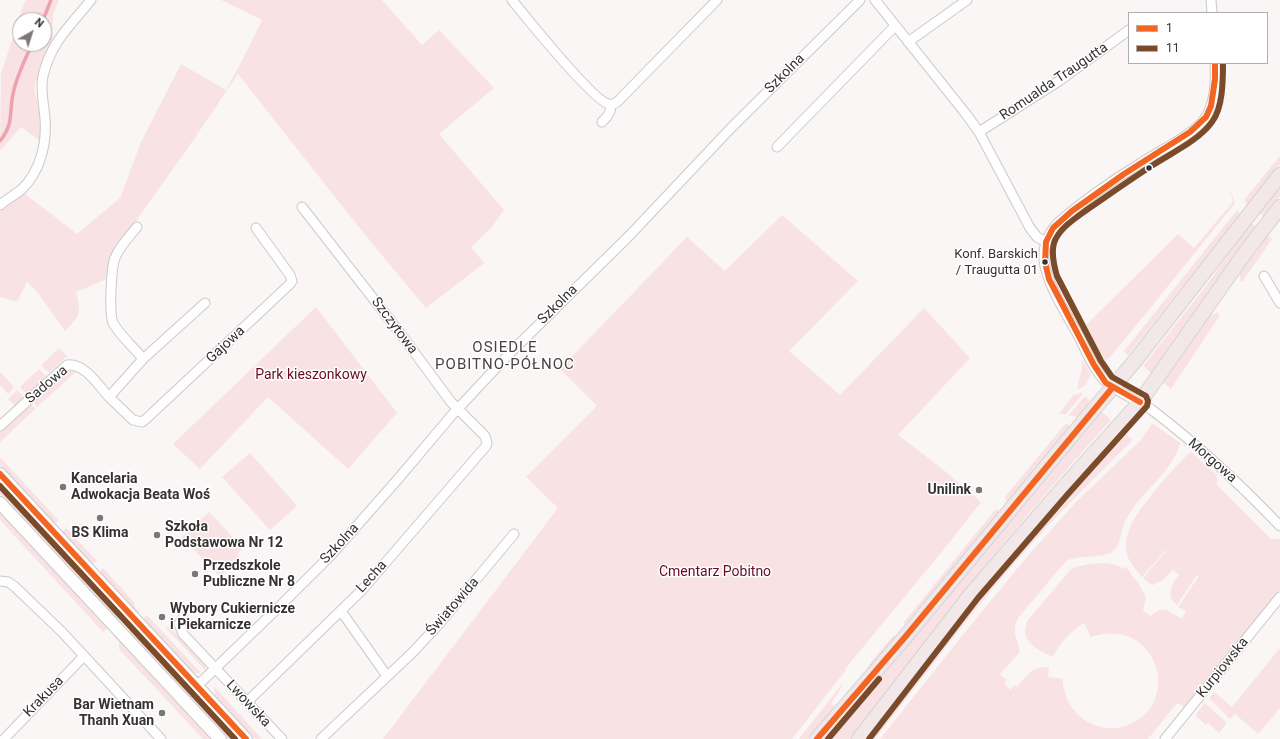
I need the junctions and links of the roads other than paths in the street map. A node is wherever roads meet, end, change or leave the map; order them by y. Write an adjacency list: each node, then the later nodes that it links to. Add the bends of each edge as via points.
1 (91, 0): 18 (street, via 59,38 46,66 42,90 46,126 39,163 26,184)
2 (512, 0): 13 (street, via 575,74 603,102)
3 (717, 0): 13 (street, via 615,104)
4 (860, 0): 31 (street, Szkolna, via 714,146 629,236 538,325)
5 (875, 0): 9 (street)
6 (967, 0): 11 (street)
7 (1211, 0): 8 (street)
8 (1212, 12)
9 (895, 26): 11 (street); 16 (street)
10 (1128, 31): 15 (street, Romualda Traugutta, via 1059,81)
11 (908, 42): 15 (street)
12 (1215, 64): 23 (street, via 1211,106 1206,117 1190,132 1068,214 1051,231)
13 (611, 105): 14 (street, via 609,114)
14 (602, 122)
15 (979, 132): 23 (street, via 1030,228 1037,237)
16 (777, 147)
17 (1280, 175): 28 (main road)
18 (0, 205)
19 (302, 207): 31 (street, Szczytowa)
20 (1280, 207): 30 (main road)
21 (136, 228): 27 (street, via 114,260 111,317 121,334)
22 (256, 228): 29 (street, Gajowa, via 290,275 290,284 146,419 137,422 133,420)
23 (1046, 242): 28 (street, Morgowa, via 1045,262 1049,279 1094,365 1106,382)
24 (1264, 276): 26 (street)
25 (205, 303): 27 (street)
26 (1280, 303)
27 (144, 359): 29 (street)
28 (1113, 387): 30 (street, Morgowa); 53 (main road)
29 (109, 397): 32 (street, Sadowa, via 82,369 72,364 67,365)
30 (1140, 402): 36 (street, Morgowa, via 1221,467); 54 (main road, via 993,568)
31 (458, 410): 33 (street, Szczytowa, via 485,436); 43 (street, Szkolna, via 336,549)
32 (0, 426)
33 (487, 443): 40 (street, Lecha, via 384,565)
34 (0, 474): 45 (main road, Lwowska)
35 (0, 503): 49 (main road)
36 (1280, 526)
37 (514, 534): 44 (street, Światowida, via 439,624)
38 (0, 581): 42 (street, via 14,586)
39 (1280, 597): 55 (street, Kurpiowska)
40 (340, 611): 44 (street); 46 (street, Lecha)
41 (183, 618): 43 (street, Lwowska, via 179,624 183,634)
42 (84, 656): 47 (street, Krakusa); 48 (street)
43 (215, 668): 45 (street, Szkolna); 46 (street, Lwowska)
44 (387, 676): 52 (street, Światowida)
45 (197, 686): 50 (main road, Lwowska)
46 (247, 702): 51 (street, Lwowska)
47 (4, 739)
48 (161, 739)
49 (220, 739)
50 (246, 739)
51 (282, 739)
52 (321, 739)
53 (817, 739)
54 (859, 739)
55 (1165, 739)

